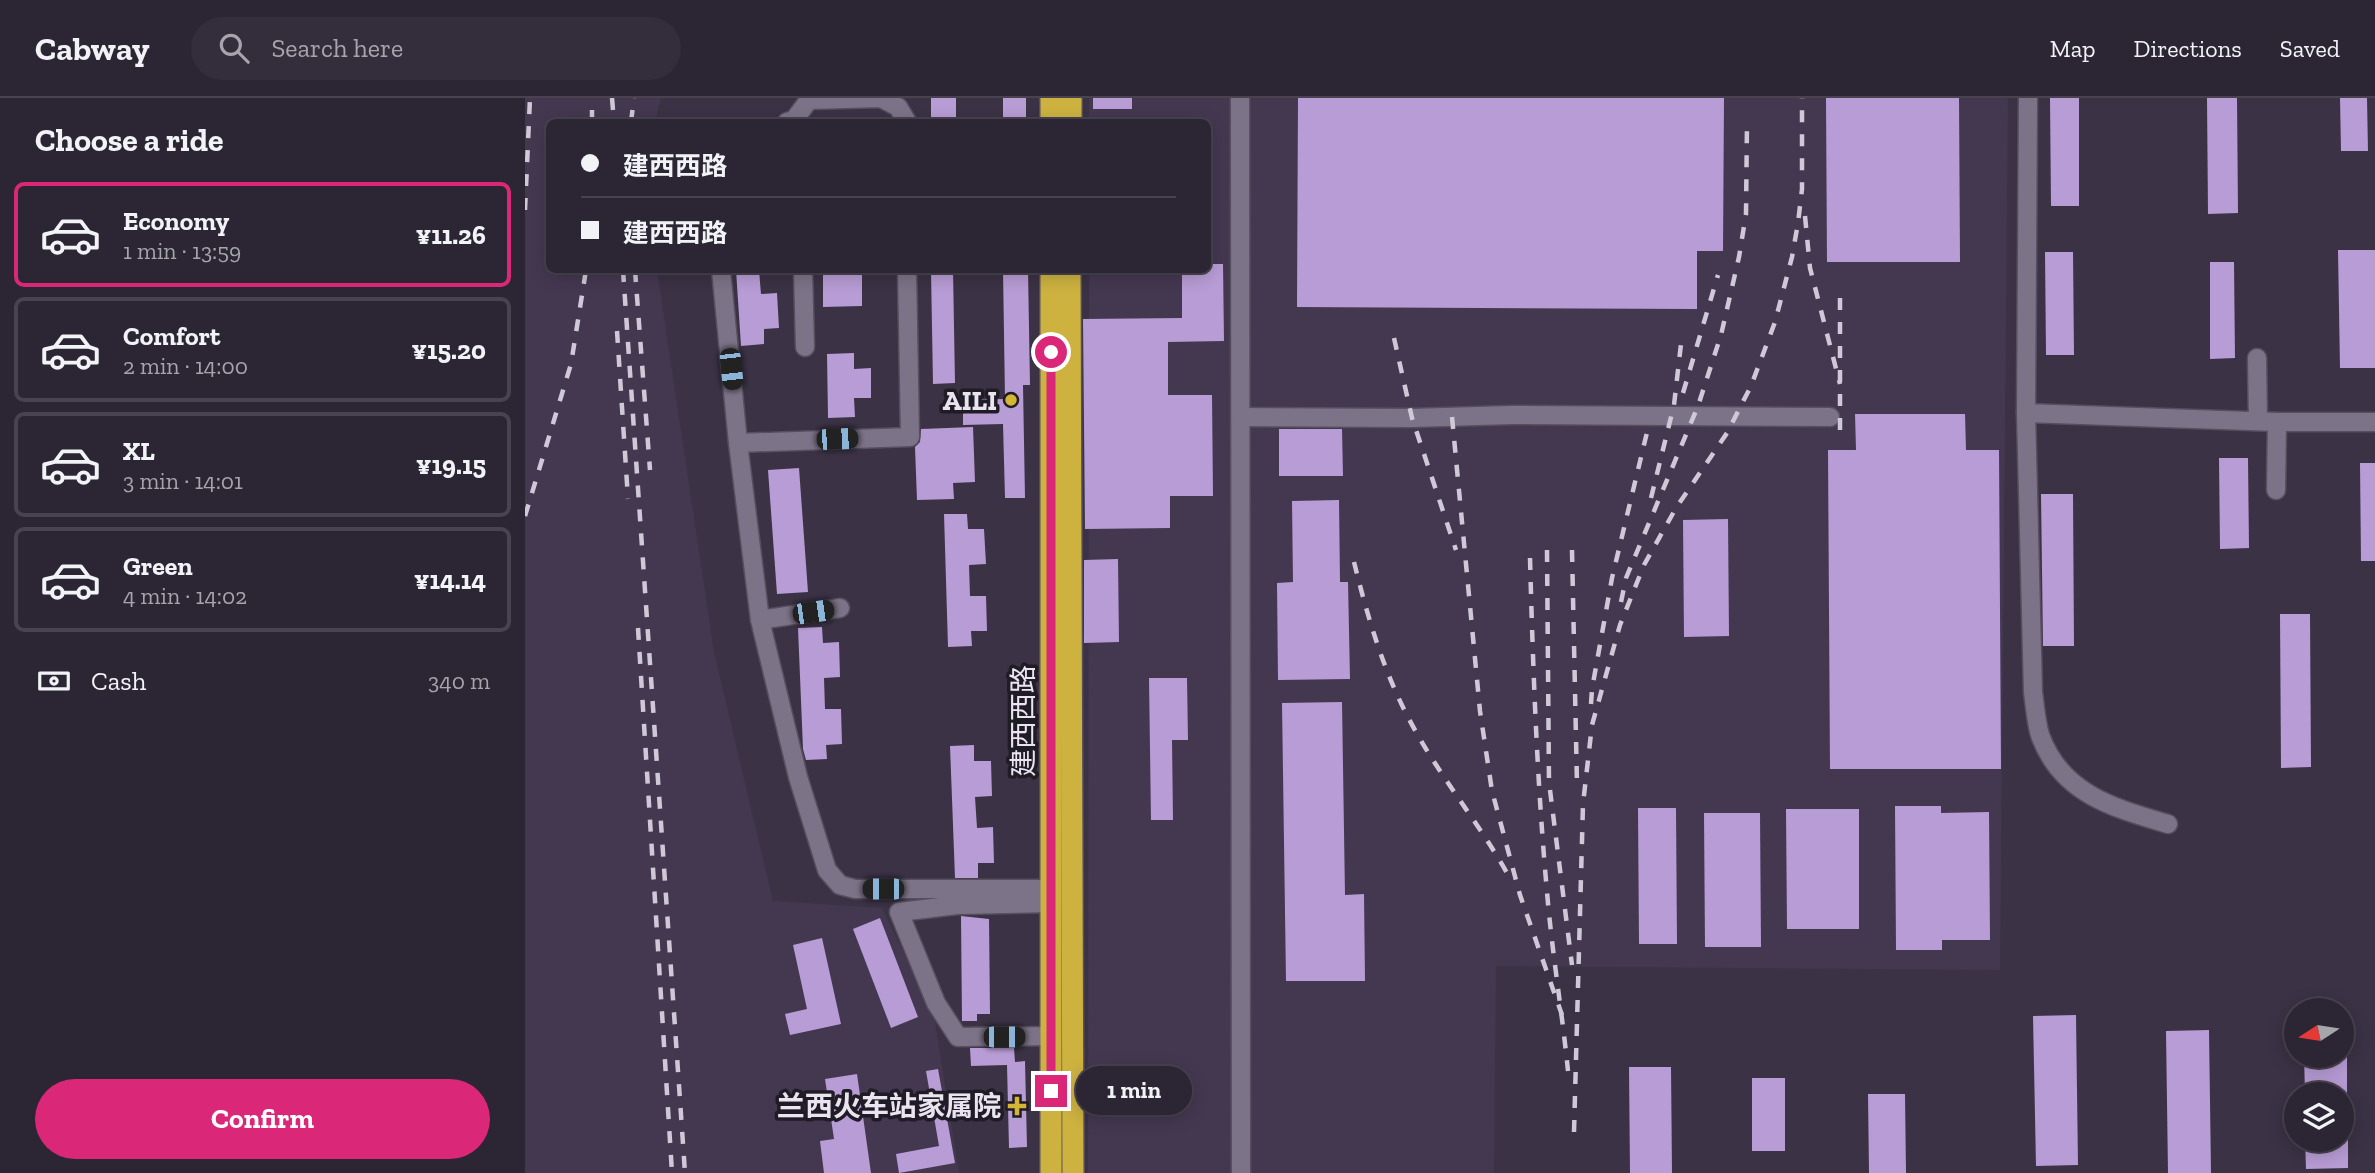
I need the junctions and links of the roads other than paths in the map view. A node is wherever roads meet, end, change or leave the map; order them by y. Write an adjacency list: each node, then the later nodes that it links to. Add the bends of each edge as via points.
1 (1051, 98): 7 (highway)
2 (1071, 98): 8 (highway)
3 (1240, 98): 17 (street)
4 (2028, 98): 16 (street)
5 (795, 119): 6 (street, via 809,100 881,98 898,107)
6 (905, 119)
7 (1051, 119)
8 (1071, 119)
9 (721, 273): 22 (street)
10 (803, 273): 14 (street)
11 (908, 273): 22 (street, via 910,437)
12 (1051, 273): 27 (highway, 建西西路)
13 (1070, 273): 30 (highway, 建西西路)
14 (805, 347)
15 (2257, 358): 19 (street)
16 (2026, 413): 19 (street); 26 (street, via 2033,692 2040,734 2055,766 2086,794)
17 (1241, 417): 18 (street); 31 (street)
18 (1830, 417)
19 (2258, 421): 20 (street)
20 (2277, 422): 21 (street); 23 (street)
21 (2375, 422)
22 (738, 443): 25 (street)
23 (2276, 490)
24 (840, 608): 25 (street)
25 (760, 620): 27 (street, via 798,777 827,870 840,885)
26 (2168, 824)
27 (1051, 896): 28 (highway, 建西西路); 28 (street, via 899,912 936,1003 958,1037)
28 (1051, 1036): 29 (highway, 建西西路)
29 (1051, 1173)
30 (1073, 1173)
31 (1241, 1173)

